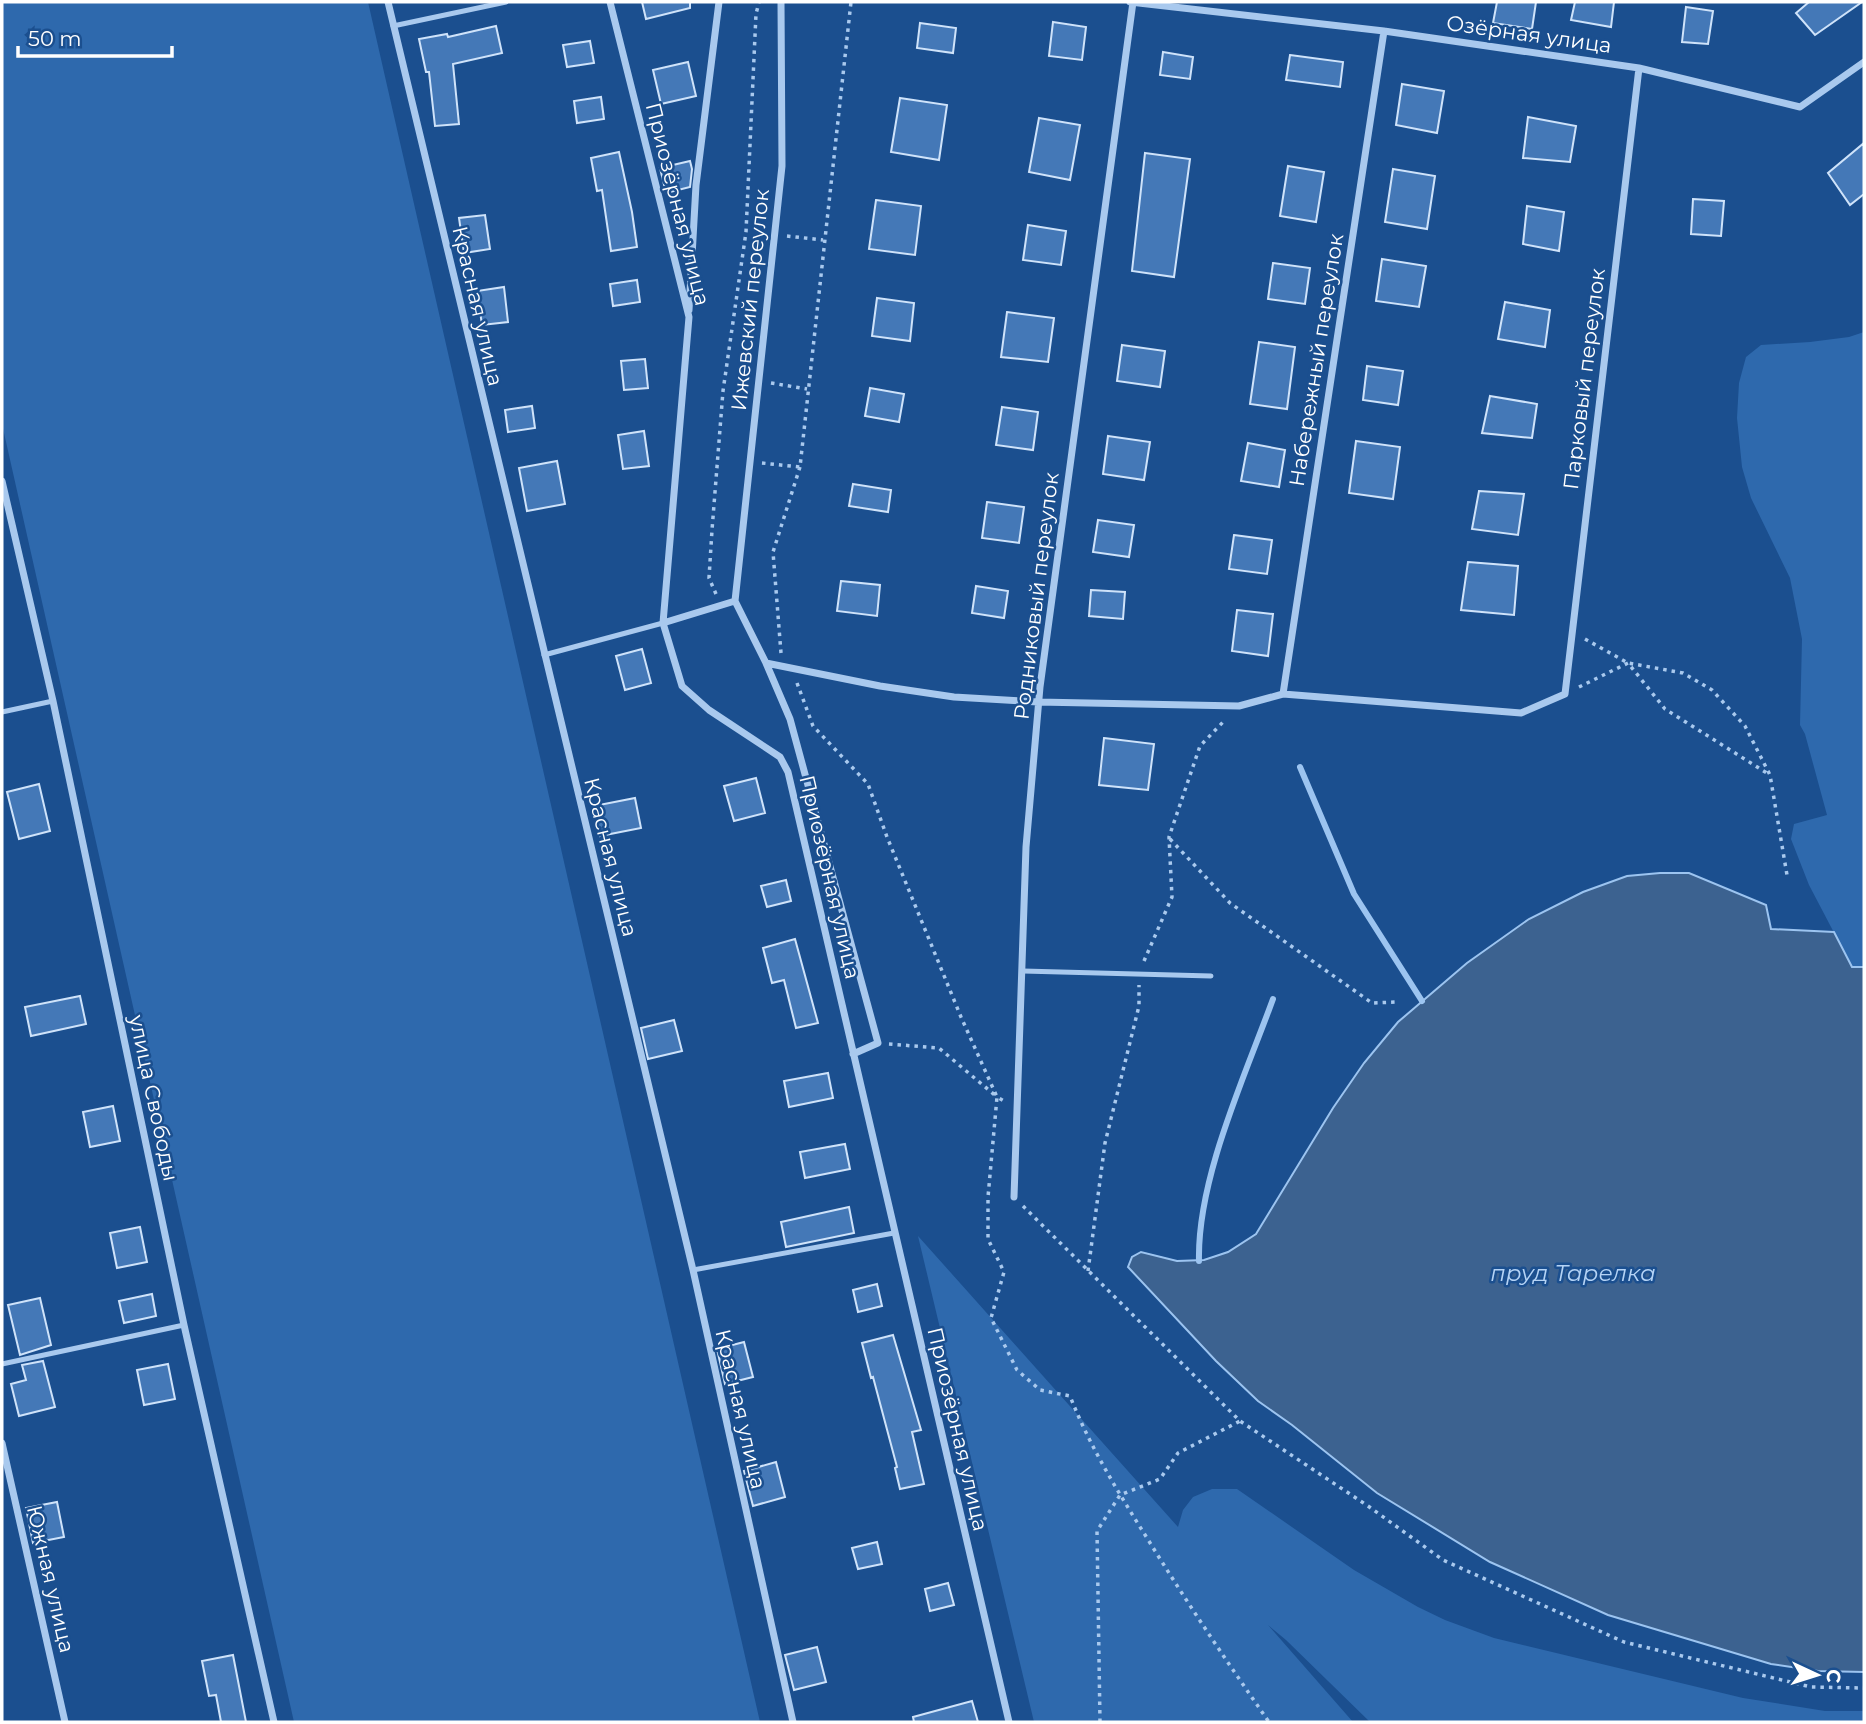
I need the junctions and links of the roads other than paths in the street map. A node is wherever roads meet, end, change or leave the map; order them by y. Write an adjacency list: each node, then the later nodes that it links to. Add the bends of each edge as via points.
1 (388, 2): 7 (street, Красная улица)
2 (506, 2): 7 (lane)
3 (610, 2): 11 (street, Приозёрная улица)
4 (719, 2): 11 (street, via 696,186)
5 (781, 2): 13 (street, Ижевский переулок, via 782,166)
6 (1131, 2): 8 (street, Озёрная улица); 19 (street, Родниковый переулок)
7 (393, 26): 15 (street, Красная улица)
8 (1384, 31): 10 (street, Озёрная улица); 17 (street, Набережный переулок)
9 (1864, 62): 10 (street, Озёрная улица, via 1800,107)
10 (1639, 68): 17 (street, Парковый переулок, via 1564,694 1521,713)
11 (689, 317): 14 (street, Приозёрная улица)
12 (2, 481): 18 (street, улица Свободы)
13 (734, 601): 14 (street); 16 (street)
14 (663, 623): 15 (lane); 23 (street, Приозёрная улица, via 682,685 709,710 780,757 788,772)
15 (544, 655): 26 (street, Красная улица)
16 (766, 663): 19 (street, via 954,697); 23 (street, via 790,719 878,1043)
17 (1283, 694): 19 (street, via 1239,706)
18 (53, 701): 20 (lane); 27 (street, улица Свободы)
19 (1038, 702): 21 (street, Родниковый переулок, via 1026,847)
20 (2, 712)
21 (1023, 971): 22 (lane); 24 (street, Родниковый переулок)
22 (1211, 976)
23 (853, 1054): 25 (street, Приозёрная улица)
24 (1014, 1197)
25 (894, 1233): 26 (lane); 33 (street, Приозёрная улица)
26 (692, 1270): 32 (street, Красная улица)
27 (184, 1325): 28 (lane); 31 (street, улица Свободы)
28 (2, 1364)
29 (2, 1443): 30 (street, Южная улица)
30 (65, 1722)
31 (274, 1722)
32 (793, 1722)
33 (1009, 1722)

